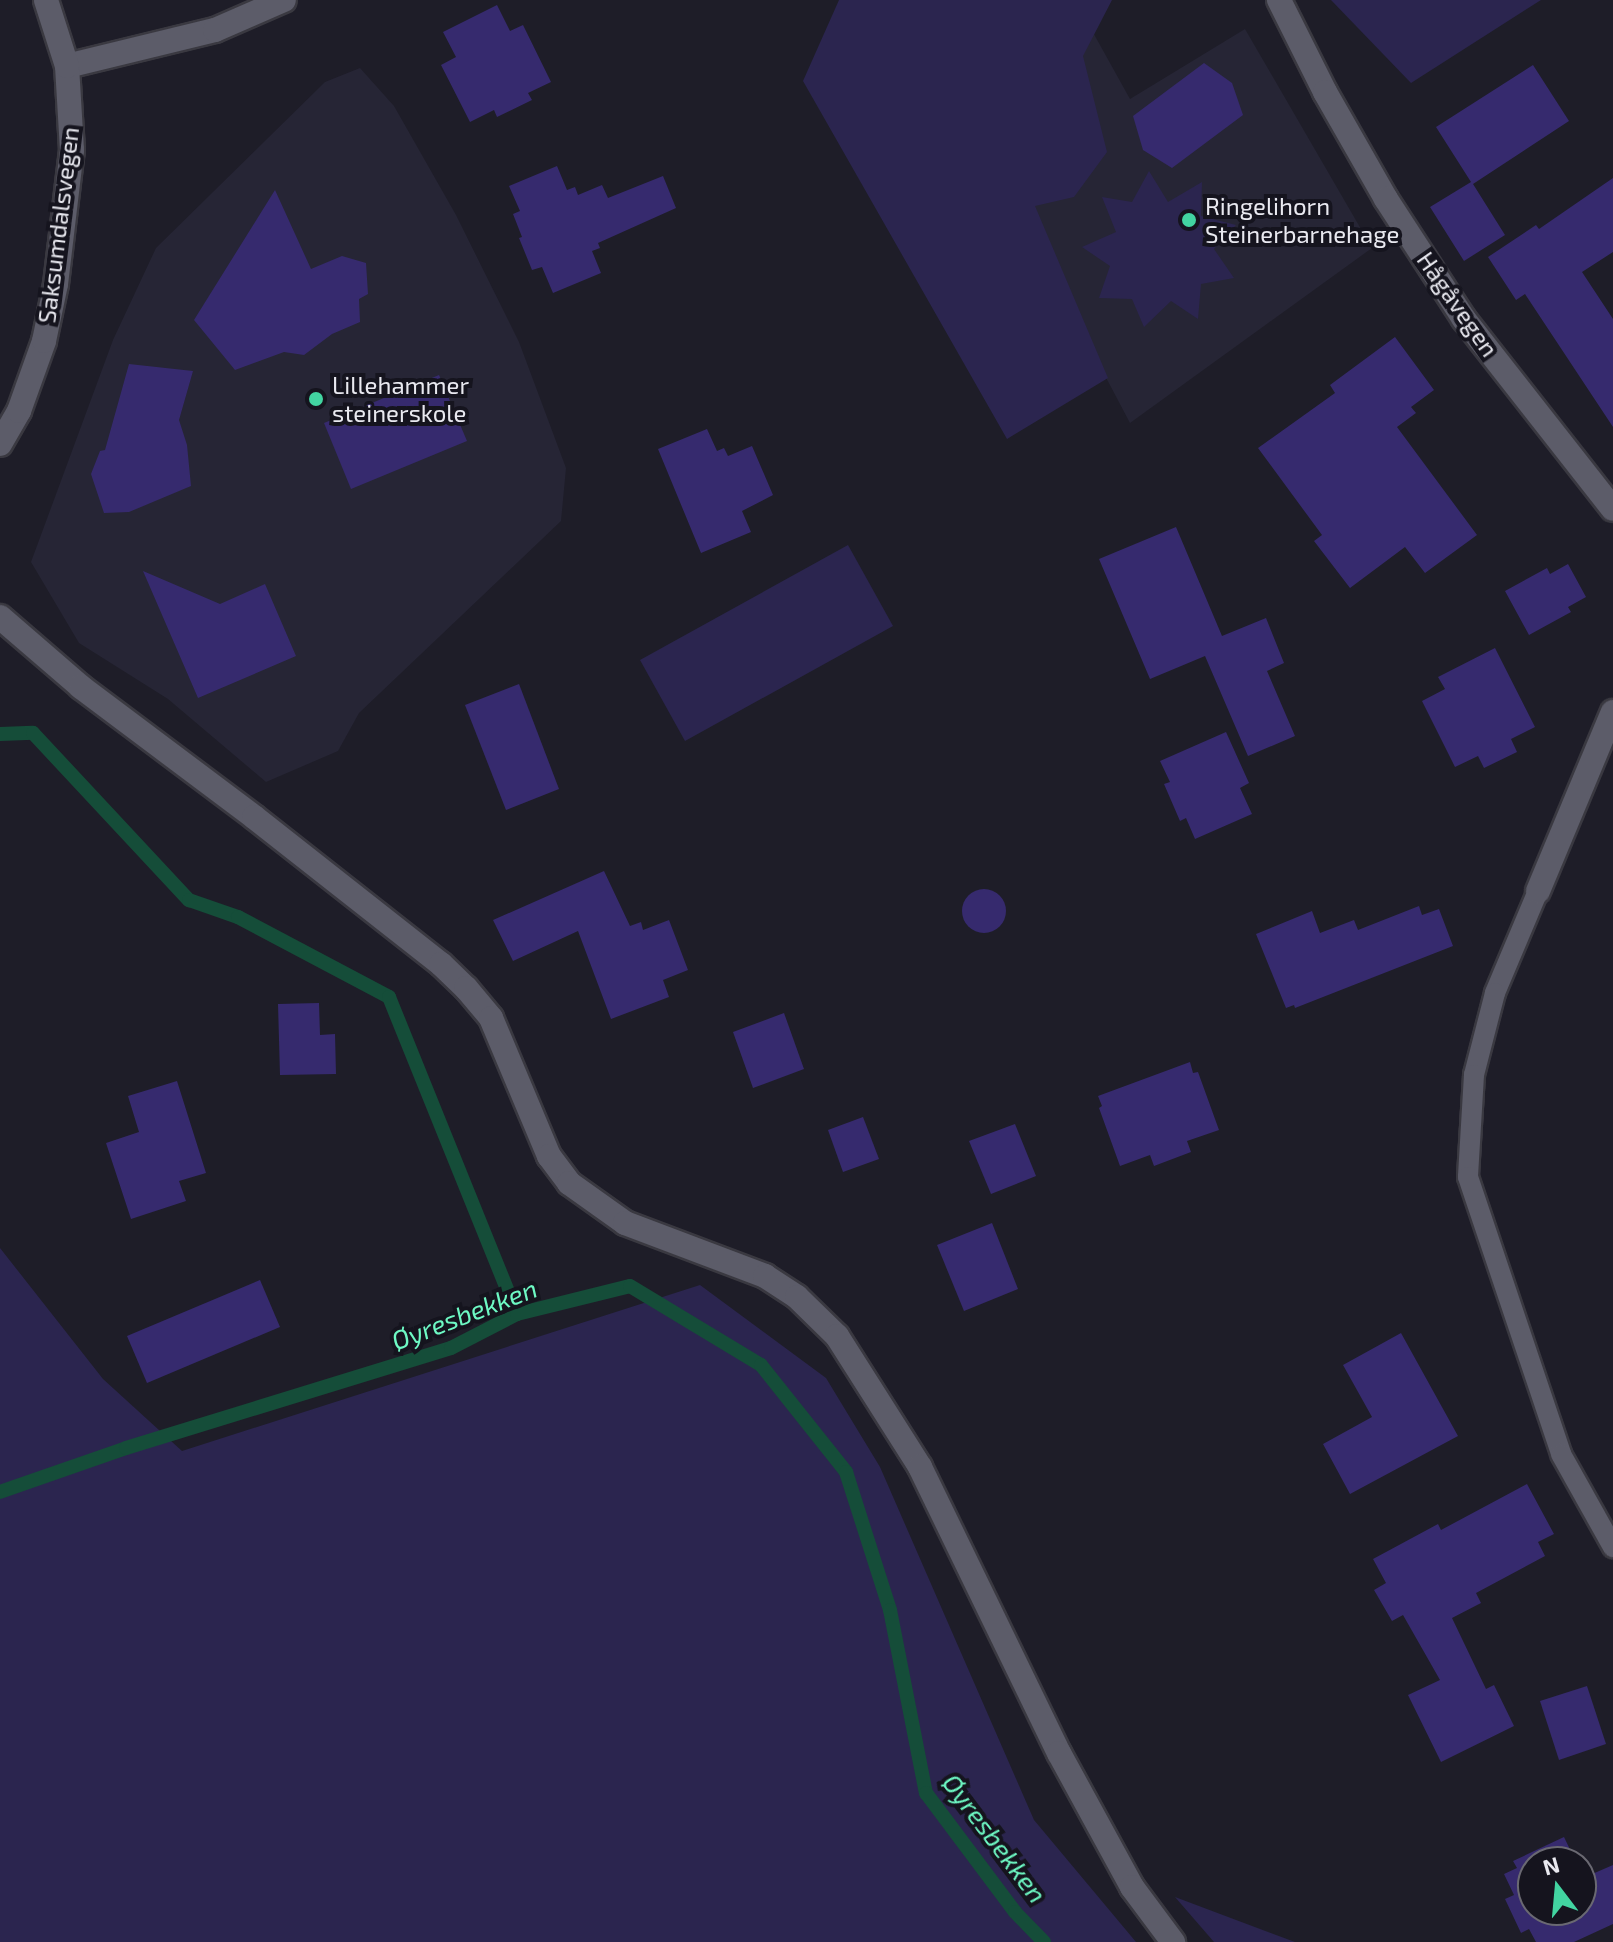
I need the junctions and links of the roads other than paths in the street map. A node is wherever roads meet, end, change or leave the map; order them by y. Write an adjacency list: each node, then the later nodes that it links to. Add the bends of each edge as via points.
1 (46, 0): 4 (street, Saksumdalsvegen)
2 (284, 0): 4 (street, via 215,30)
3 (1279, 0): 6 (street, Hågåvegen, via 1386,199 1464,319)
4 (67, 66): 5 (street, Saksumdalsvegen, via 72,150 56,284 44,341 19,411)
5 (0, 444)
6 (1613, 509)
7 (0, 617): 11 (street, via 81,687 466,988 491,1018 549,1156 569,1183 625,1223 765,1276 797,1297 837,1336 920,1467 1059,1753 1132,1887)
8 (1613, 712): 9 (street)
9 (1538, 891): 10 (lane, via 1495,993 1474,1075 1468,1177 1561,1454)
10 (1613, 1547)
11 (1173, 1942)

